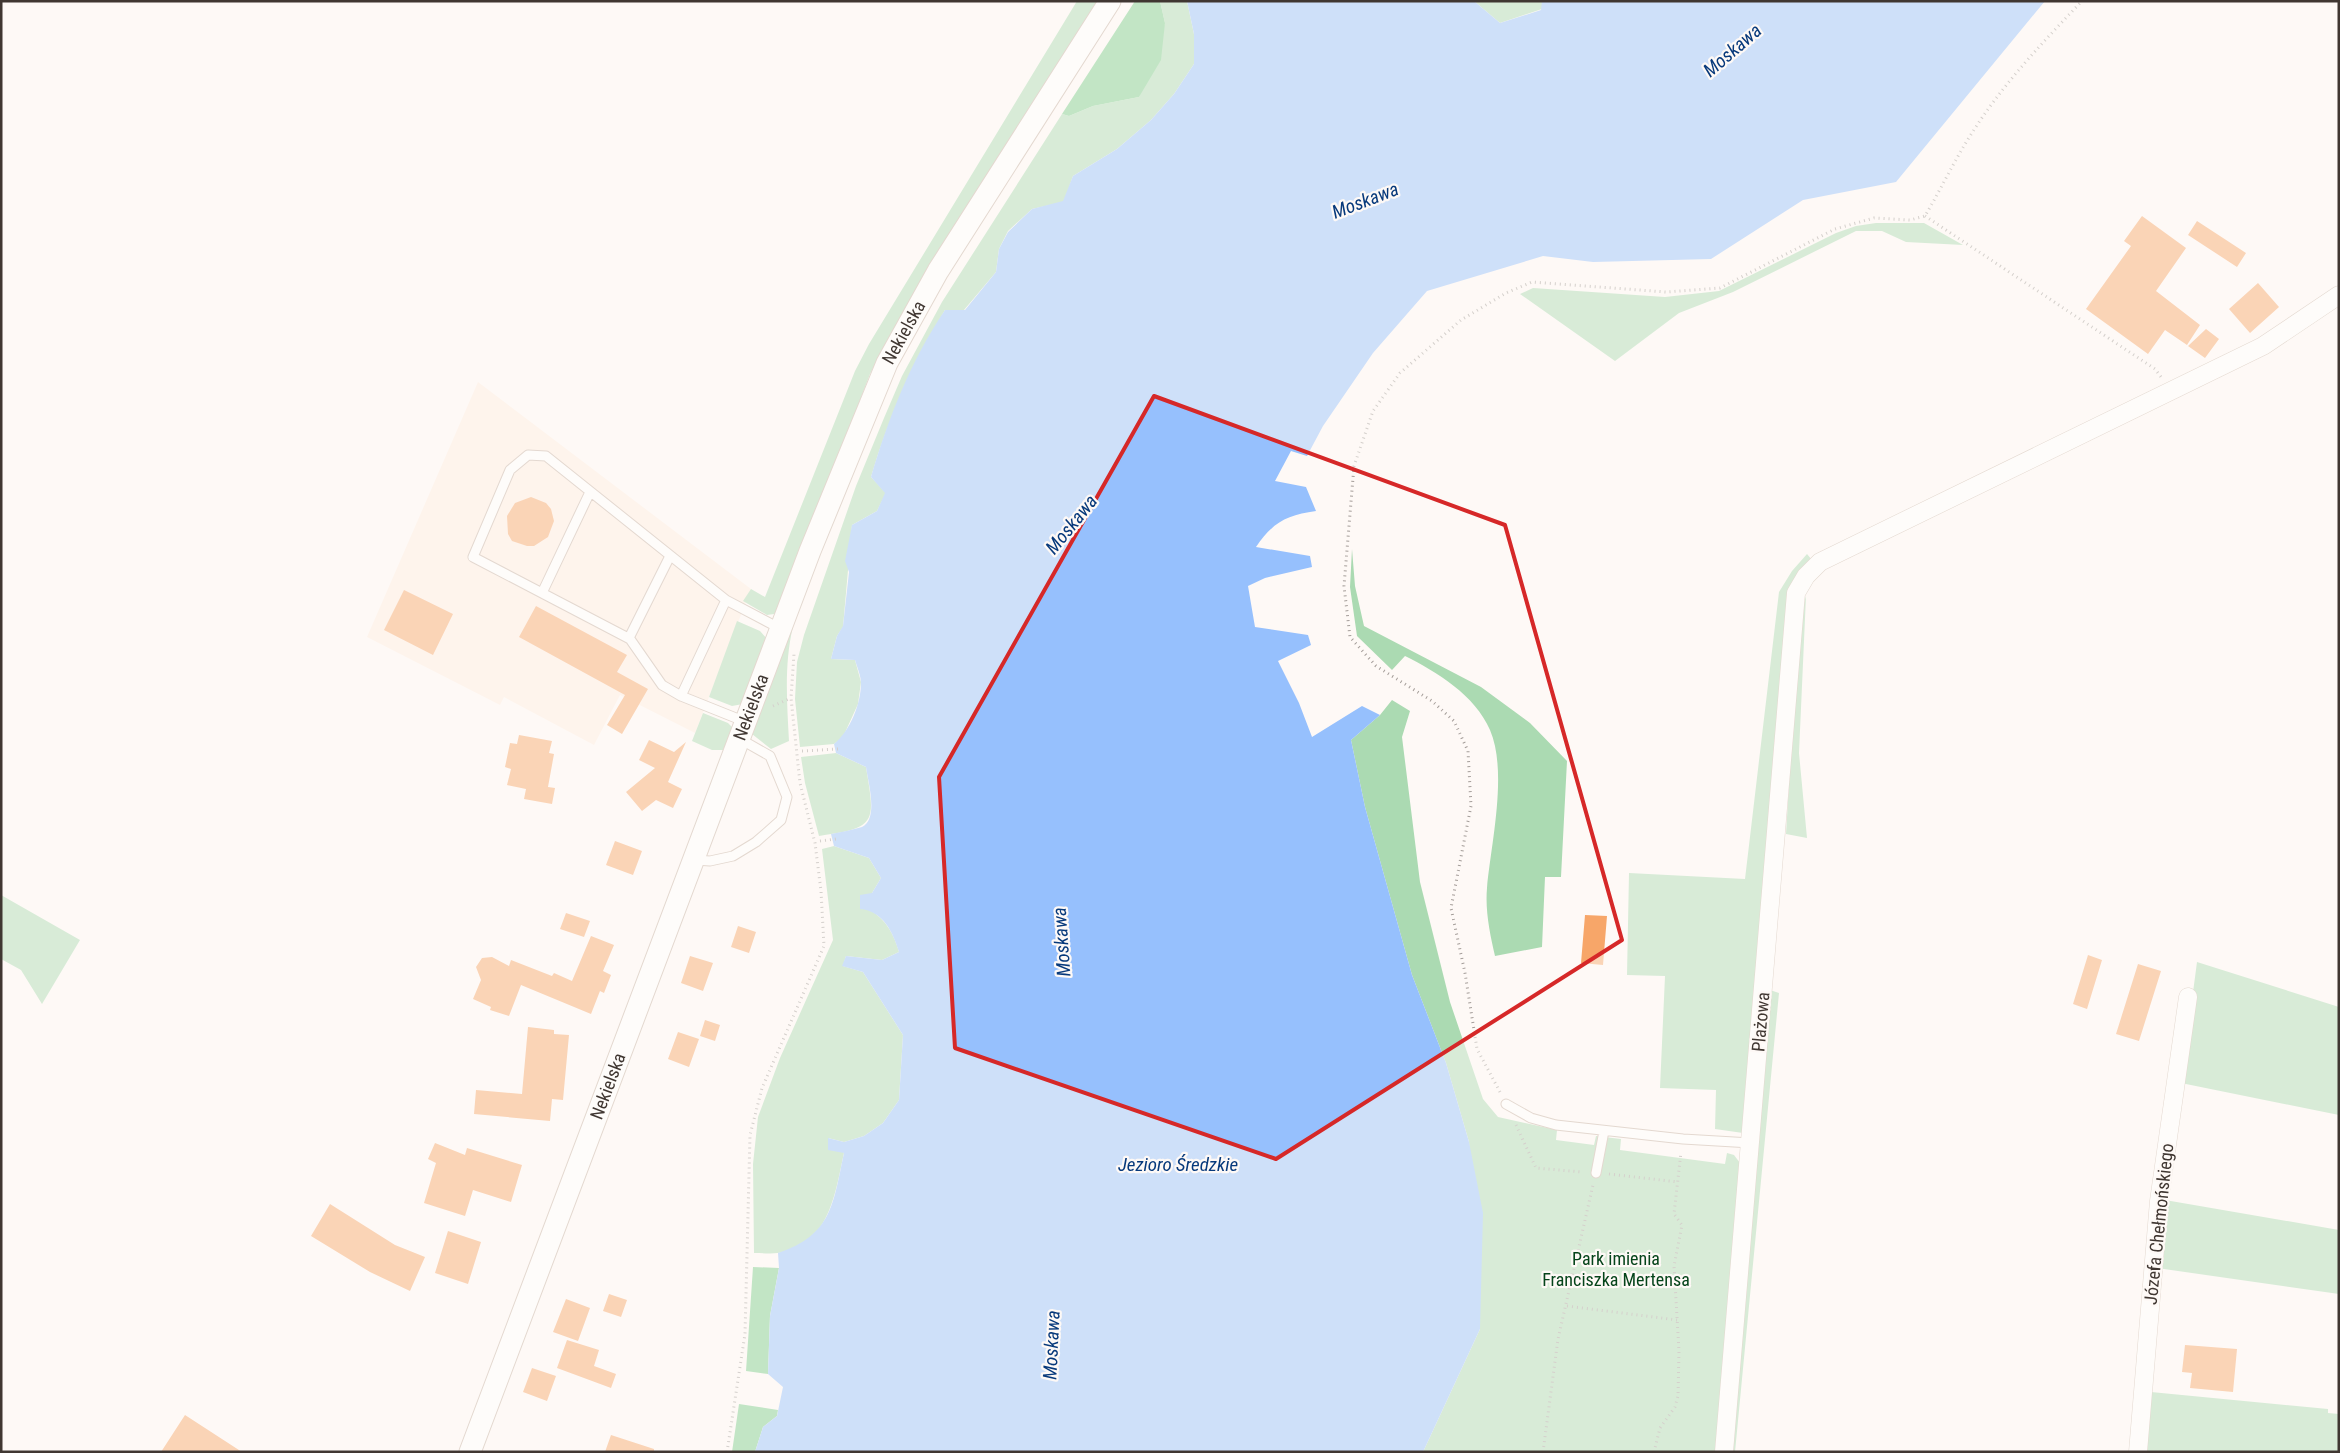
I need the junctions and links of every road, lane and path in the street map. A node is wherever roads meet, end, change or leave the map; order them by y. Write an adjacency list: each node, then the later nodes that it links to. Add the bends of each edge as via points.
1 (1110, 1): 10 (street, Nekielska, via 938,271 887,363 835,486)
2 (2082, 1): 3 (path, via 2049,36 1972,133)
3 (1925, 216): 5 (path, via 2155,368); 21 (path, via 1910,220 1874,218 1835,229 1720,288 1666,292 1532,282 1506,293 1461,320 1400,373 1373,411 1354,466 1344,586 1350,638 1376,666 1432,701 1454,721 1468,751 1471,806 1451,908 1477,1049)
4 (2339, 295): 5 (street, via 2263,346)
5 (2172, 392): 24 (street, Plażowa, via 1820,562 1796,593)
6 (590, 492): 7 (lane); 8 (lane); 8 (lane, via 546,456 528,455 510,470 473,557)
7 (670, 556): 9 (lane); 11 (lane)
8 (542, 593): 11 (lane)
9 (726, 600): 10 (lane); 13 (lane)
10 (781, 629): 14 (street, Nekielska)
11 (629, 638): 13 (lane, via 662,685)
12 (794, 652): 30 (path, via 792,708 800,783 815,843 824,946 762,1088 750,1135 745,1334)
13 (682, 696): 14 (lane)
14 (743, 731): 19 (street, Nekielska); 19 (lane, via 770,756 788,797 782,820 733,856 710,861)
15 (838, 748): 16 (path)
16 (802, 751)
17 (836, 839): 18 (path)
18 (820, 841)
19 (694, 860): 29 (street, Nekielska)
20 (2188, 997): 34 (street, Józefa Chełmońskiego, via 2159,1201)
21 (1506, 1104): 22 (lane, via 1531,1118 1556,1125); 25 (path, via 1536,1168)
22 (1604, 1131): 23 (lane); 25 (lane)
23 (1684, 1140): 24 (lane); 26 (path)
24 (1751, 1143): 33 (street, Plażowa)
25 (1596, 1173): 26 (path); 27 (path)
26 (1678, 1182): 28 (path, via 1674,1214 1682,1225 1674,1266)
27 (1566, 1306): 28 (path); 31 (path, via 1558,1339)
28 (1676, 1320): 32 (path, via 1678,1396 1675,1407 1660,1428)
29 (470, 1452)
30 (727, 1452)
31 (1543, 1452)
32 (1654, 1452)
33 (1724, 1452)
34 (2138, 1452)

